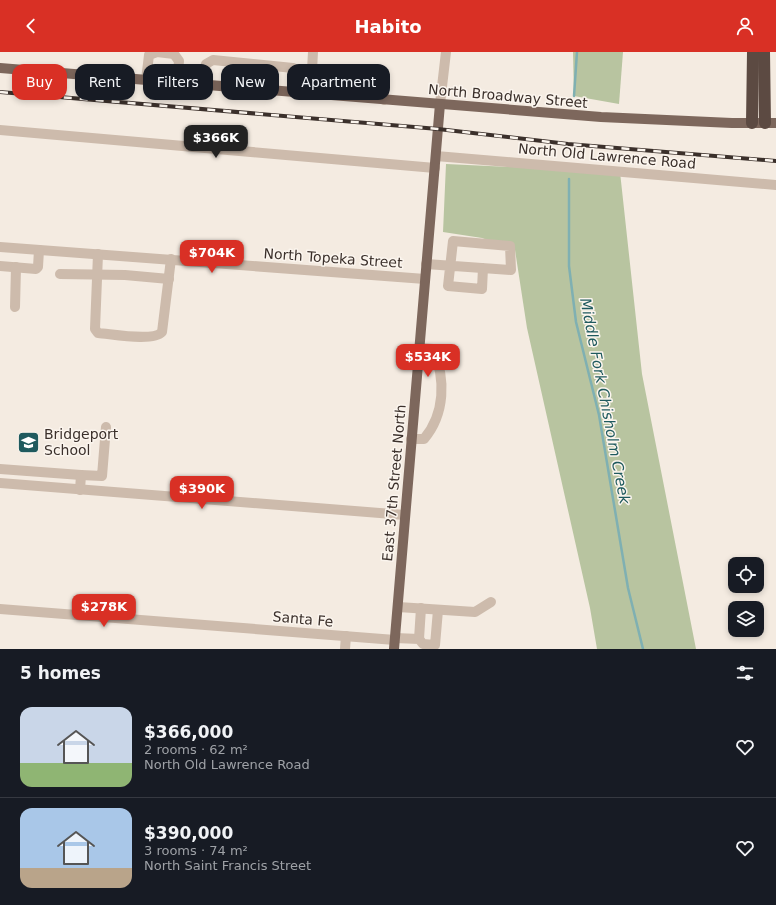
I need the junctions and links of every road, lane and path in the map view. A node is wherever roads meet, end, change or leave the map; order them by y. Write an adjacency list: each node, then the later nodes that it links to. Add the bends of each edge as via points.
1 (313, 52): 8 (street)
2 (446, 52): 15 (street)
3 (753, 52): 16 (highway)
4 (764, 52): 16 (highway)
5 (148, 64): 6 (street, via 149,55 157,52 174,54)
6 (179, 64)
7 (206, 64): 9 (street, via 213,60)
8 (310, 64)
9 (287, 67)
10 (0, 68): 11 (main road, North Broadway Street)
11 (143, 80)
12 (213, 86): 13 (main road, North Broadway Street)
13 (287, 92)
14 (384, 100): 15 (main road, North Broadway Street)
15 (440, 104): 16 (main road, North Broadway Street, via 601,117); 18 (main road, East 37th Street North)
16 (764, 123)
17 (0, 130): 19 (street)
18 (436, 156): 19 (main road, East 37th Street North); 20 (street, North Old Lawrence Road)
19 (435, 168): 25 (main road, East 37th Street North)
20 (776, 185)
21 (0, 246): 22 (street, North Topeka Street)
22 (39, 250): 23 (street, North Topeka Street); 28 (street, via 37,268)
23 (98, 254): 24 (street, North Topeka Street); 31 (street)
24 (171, 260): 32 (street); 33 (street, North Topeka Street)
25 (426, 264): 27 (street); 33 (main road, East 37th Street North)
26 (0, 266): 28 (street)
27 (450, 266): 29 (street); 29 (street, via 448,286 482,289); 29 (street, via 452,241 510,246 511,270)
28 (16, 267): 34 (street)
29 (483, 268)
30 (60, 274): 31 (street)
31 (97, 276): 32 (street, via 125,275); 32 (street, via 95,329 98,333 148,337 159,336 162,332)
32 (169, 279)
33 (425, 279): 35 (main road, East 37th Street North)
34 (15, 307)
35 (419, 348): 37 (main road, East 37th Street North); 37 (street, via 433,349 439,363 442,380 440,408 431,431 424,439)
36 (106, 427): 39 (street, via 102,476)
37 (412, 438): 42 (main road, East 37th Street North)
38 (0, 469): 39 (street)
39 (81, 475): 41 (street)
40 (0, 483): 41 (street)
41 (80, 490): 42 (street)
42 (405, 515): 44 (main road, East 37th Street North)
43 (491, 602): 47 (street, via 475,612)
44 (398, 607): 45 (street); 50 (main road, East 37th Street North)
45 (421, 608): 47 (street); 49 (street)
46 (0, 609): 48 (street, Santa Fe)
47 (438, 610): 49 (street, Santa Fe, via 435,645 423,644)
48 (346, 636): 50 (street, Santa Fe); 51 (street)
49 (418, 639): 50 (street, Santa Fe)
50 (395, 642)
51 (345, 649)

